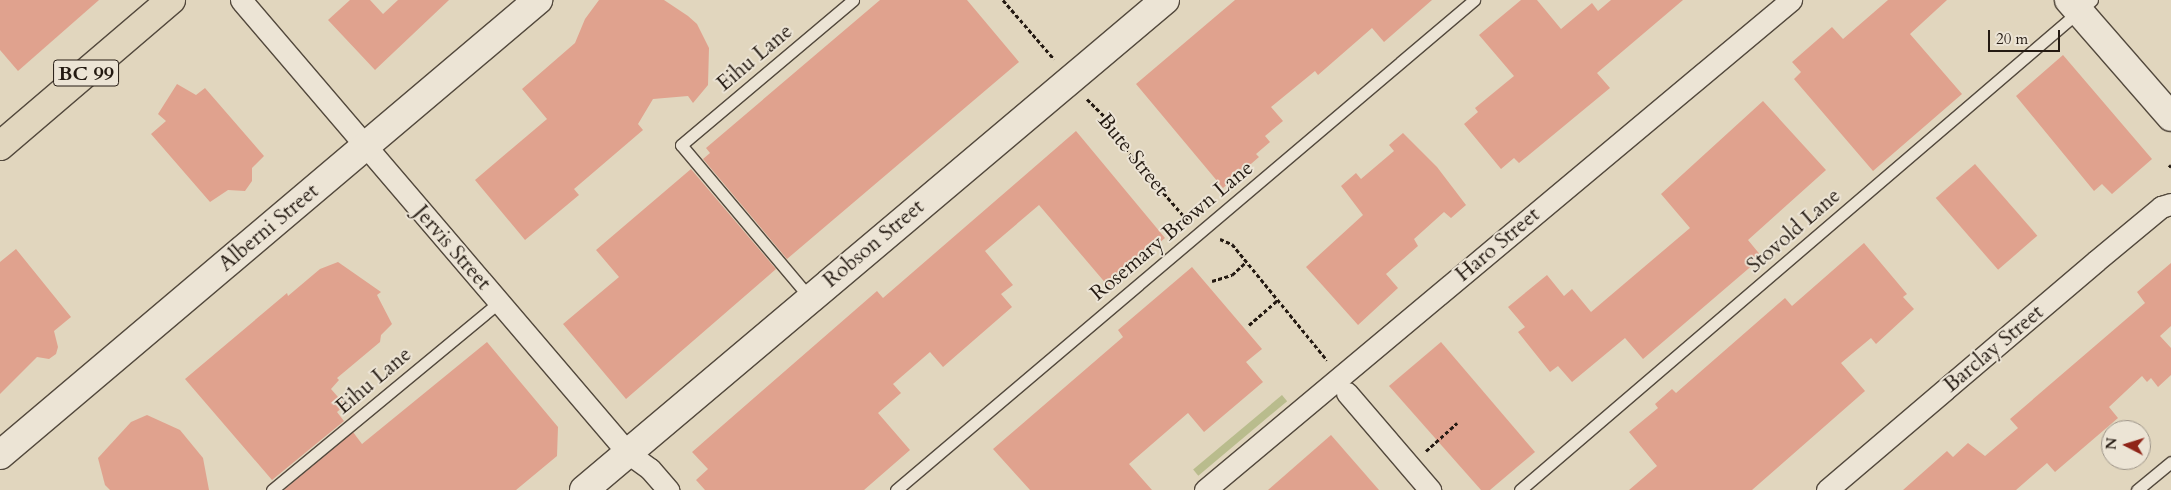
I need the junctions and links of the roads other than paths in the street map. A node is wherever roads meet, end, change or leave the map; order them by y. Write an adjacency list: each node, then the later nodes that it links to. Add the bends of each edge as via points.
1 (171, 0): 10 (highway, BC 99)
2 (241, 0): 11 (street, Jervis Street)
3 (538, 0): 11 (main road, Alberni Street)
4 (853, 0): 14 (lane, Eihu Lane, via 681,145)
5 (1165, 0): 14 (main road, Robson Street)
6 (1474, 0): 23 (lane, Rosemary Brown Lane)
7 (1792, 0): 24 (street, Haro Street)
8 (2080, 4): 9 (main road); 26 (lane, Stovold Lane)
9 (2171, 117)
10 (0, 146)
11 (365, 147): 15 (street, Jervis Street); 18 (main road, Alberni Street)
12 (2171, 189): 13 (street, Barclay Street)
13 (2166, 206): 27 (street, Barclay Street)
14 (810, 298): 17 (main road, Robson Street)
15 (500, 302): 17 (street, Jervis Street); 20 (lane, Eihu Lane)
16 (1347, 393): 25 (street)
17 (628, 453): 21 (main road, Robson Street); 22 (street, Jervis Street, via 650,469)
18 (0, 455)
19 (2171, 462): 28 (lane)
20 (272, 490)
21 (584, 490)
22 (668, 490)
23 (896, 490)
24 (1205, 490)
25 (1430, 490)
26 (1520, 490)
27 (1827, 490)
28 (2137, 490)

